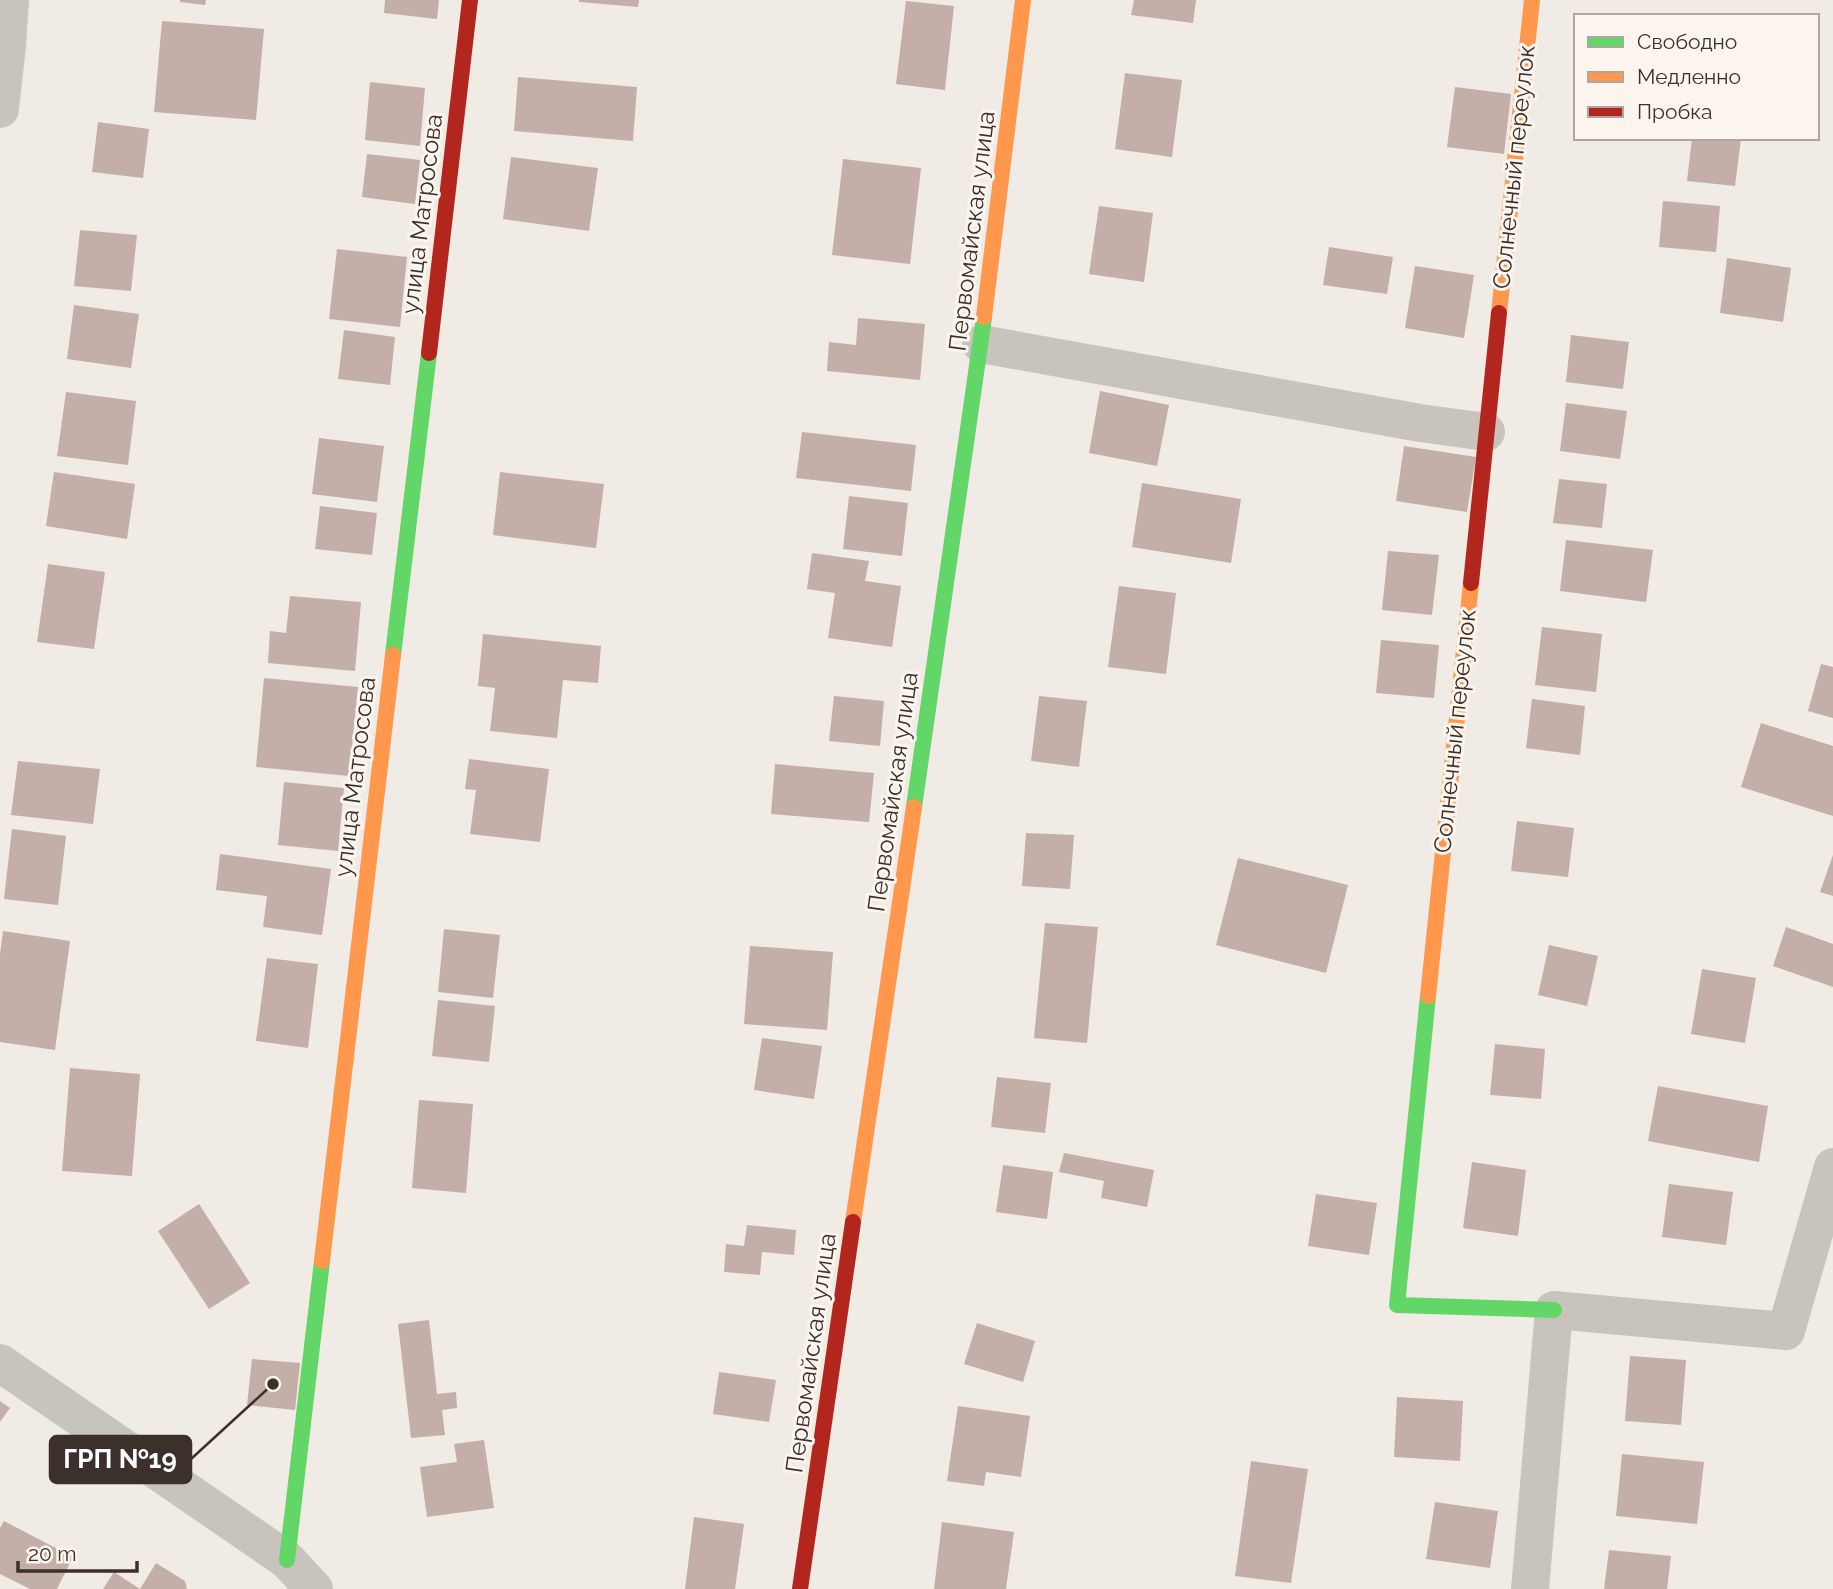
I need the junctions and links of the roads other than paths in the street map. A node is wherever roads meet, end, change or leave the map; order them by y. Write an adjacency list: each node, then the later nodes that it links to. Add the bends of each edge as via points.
1 (10, 0): 5 (street)
2 (470, 0): 11 (street, улица Матросова)
3 (1023, 0): 6 (street, Первомайская улица)
4 (1532, 0): 7 (street, Солнечный переулок)
5 (0, 109)
6 (981, 344): 7 (street); 13 (street, Первомайская улица)
7 (1486, 432): 9 (street, Солнечный переулок, via 1397,1305)
8 (1833, 1167): 9 (street, Солнечный переулок, via 1786,1331)
9 (1554, 1310): 14 (street)
10 (0, 1363): 11 (street)
11 (286, 1560): 12 (street)
12 (314, 1589)
13 (800, 1589)
14 (1530, 1589)

